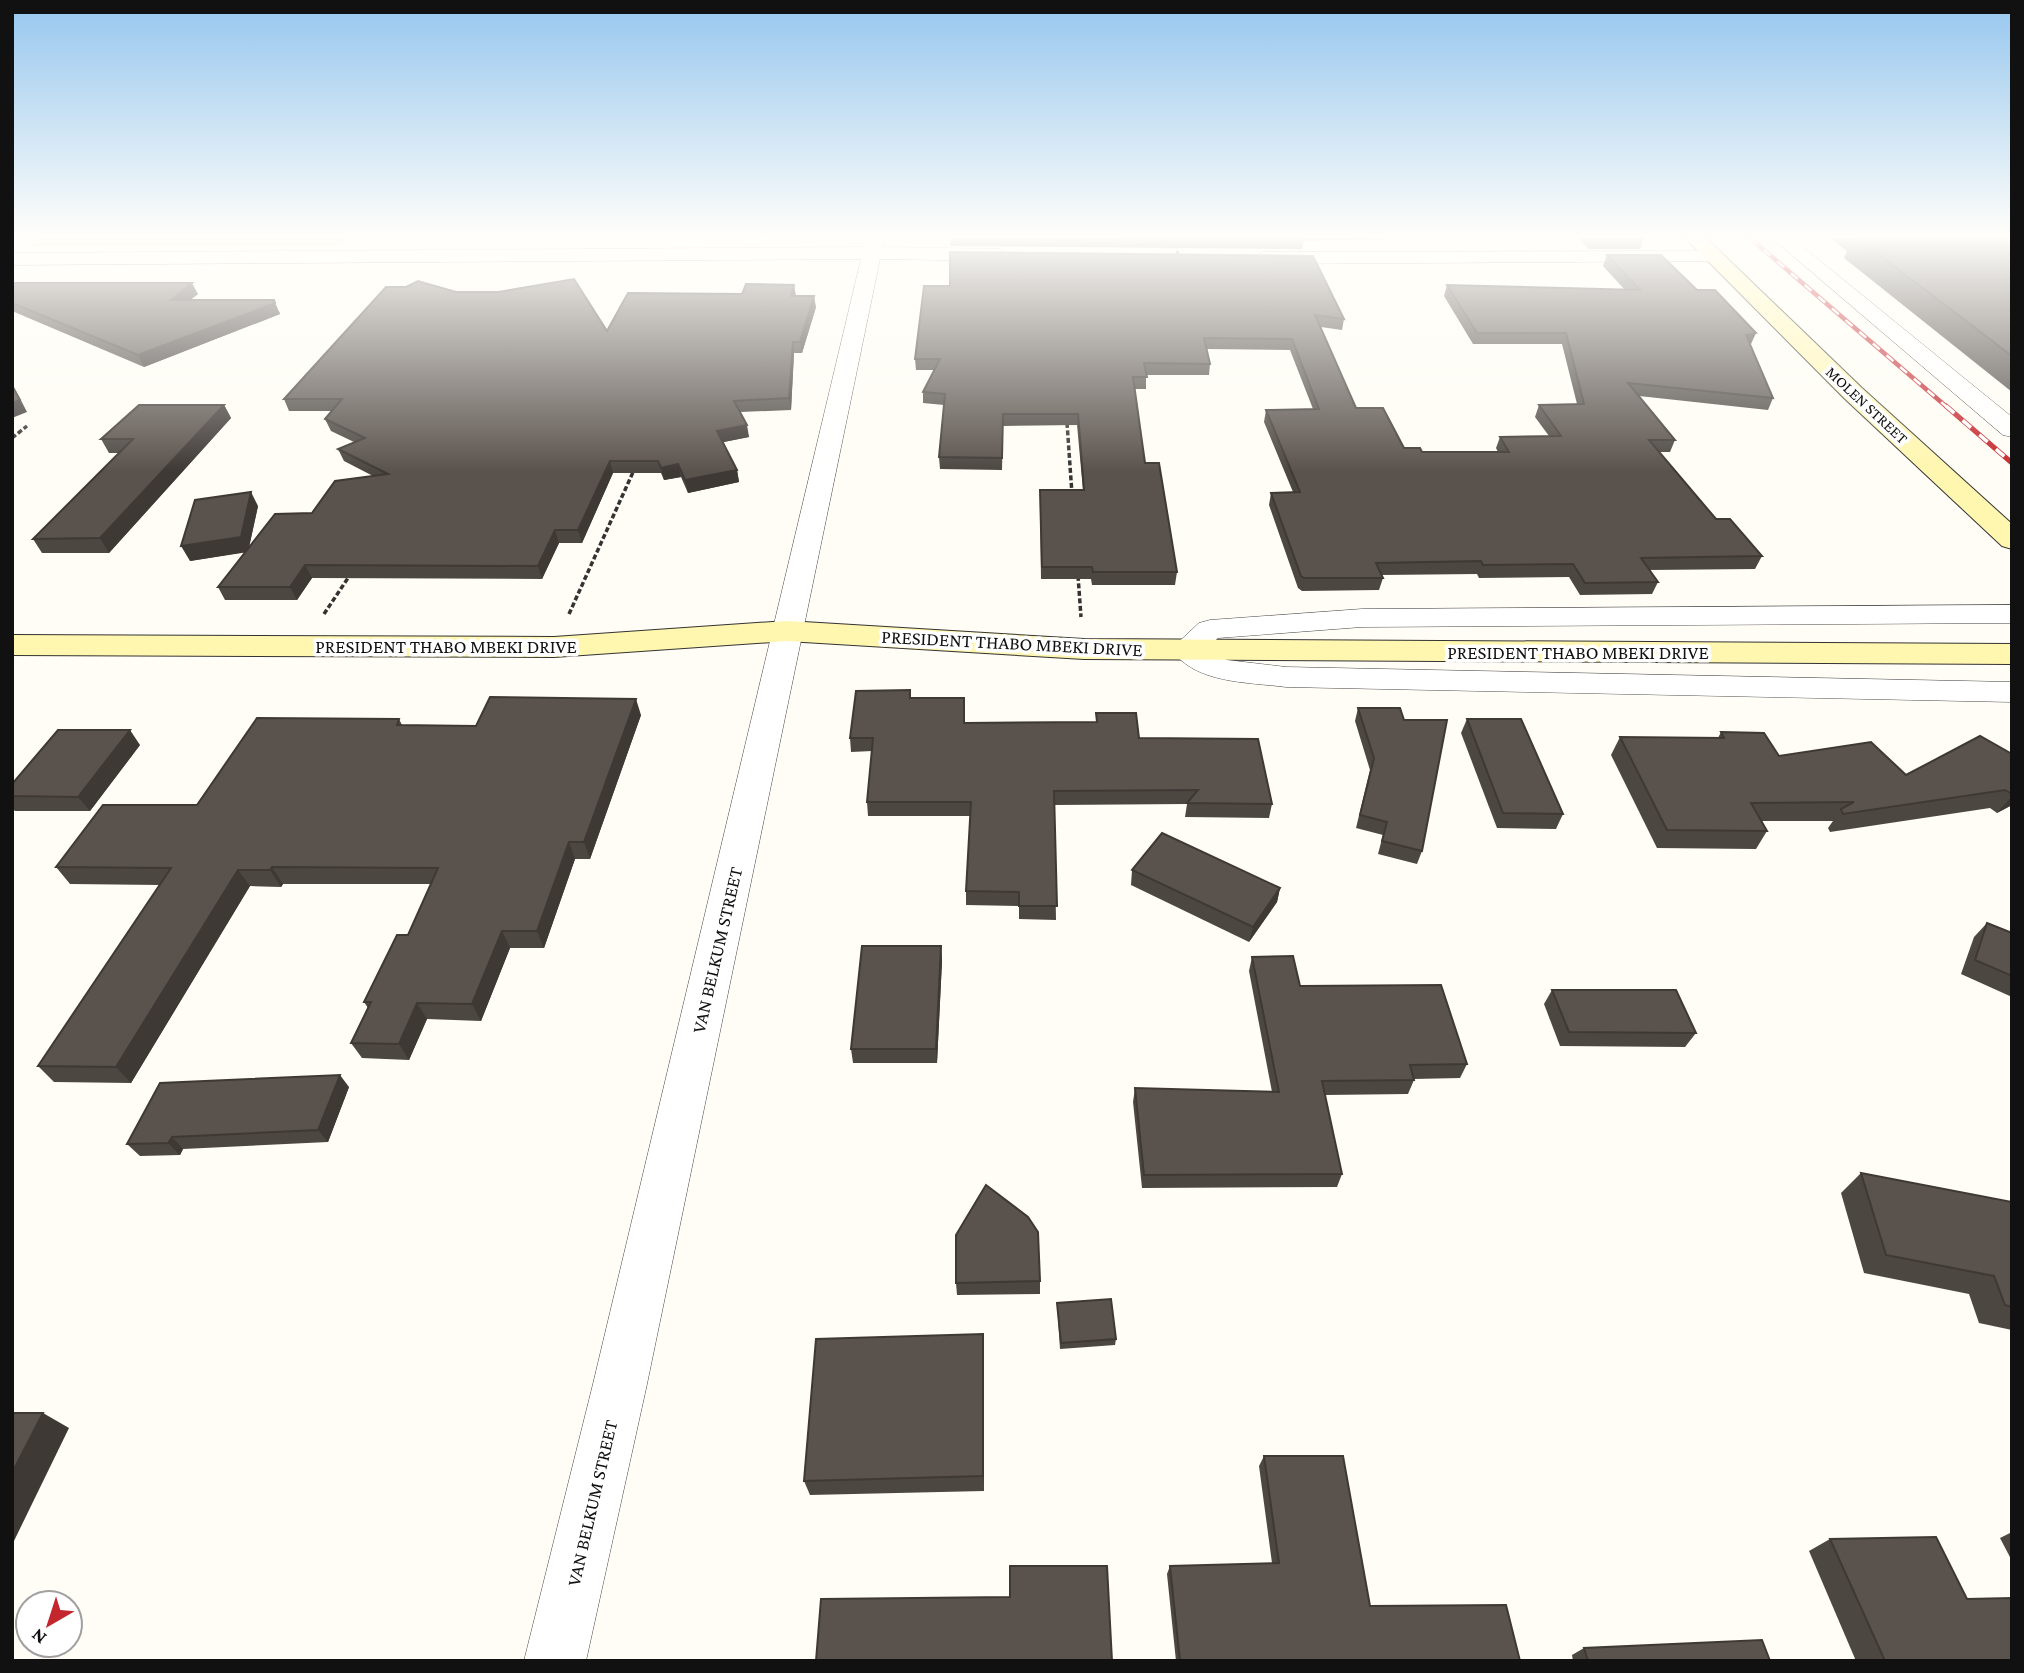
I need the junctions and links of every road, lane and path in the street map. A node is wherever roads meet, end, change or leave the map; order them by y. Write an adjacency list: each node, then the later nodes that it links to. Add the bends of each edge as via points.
1 (858, 316): 14 (street, VAN BELKUM STREET)
2 (1774, 316): 10 (street, MOLEN STREET)
3 (1875, 316): 6 (street)
4 (1067, 421): 9 (path)
5 (27, 426): 7 (path)
6 (2012, 430)
7 (12, 438)
8 (634, 470): 17 (path)
9 (1073, 501)
10 (2012, 540)
11 (356, 566): 16 (path)
12 (1078, 568): 18 (path)
13 (2012, 614): 19 (street, via 1362,618 1210,629)
14 (787, 631): 17 (street, PRESIDENT THABO MBEKI DRIVE); 18 (street, PRESIDENT THABO MBEKI DRIVE); 22 (street, VAN BELKUM STREET)
15 (12, 645): 16 (street, PRESIDENT THABO MBEKI DRIVE)
16 (302, 646): 17 (street, PRESIDENT THABO MBEKI DRIVE)
17 (554, 647)
18 (1084, 649): 19 (street, PRESIDENT THABO MBEKI DRIVE)
19 (1187, 649): 20 (street, PRESIDENT THABO MBEKI DRIVE); 21 (street, via 1219,669 1286,677)
20 (2012, 654)
21 (2012, 692)
22 (555, 1661)

